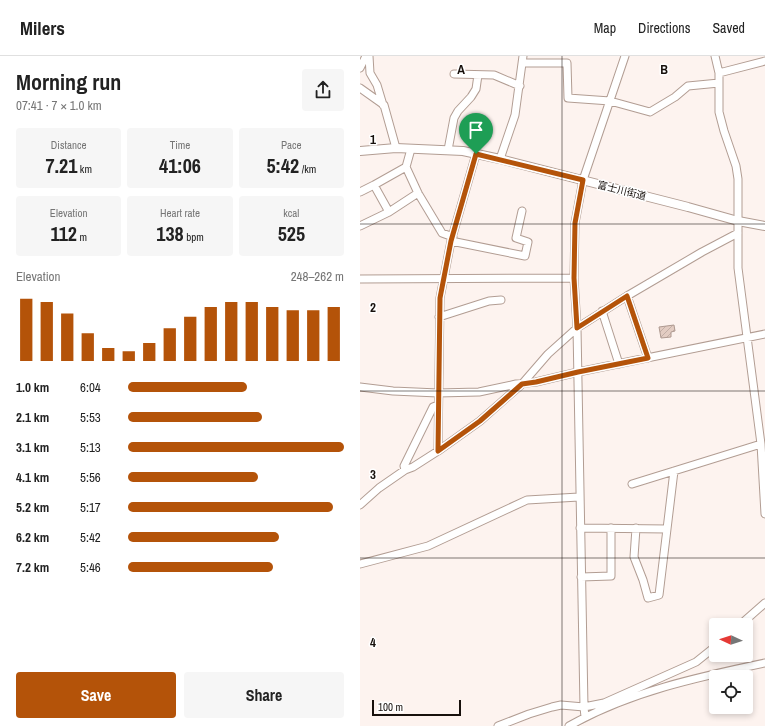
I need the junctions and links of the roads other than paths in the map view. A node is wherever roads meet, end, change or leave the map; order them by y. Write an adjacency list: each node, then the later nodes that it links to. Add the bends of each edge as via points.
1 (366, 56): 8 (street)
2 (369, 56): 16 (street, via 370,73)
3 (625, 56): 15 (street)
4 (716, 56): 9 (street)
5 (567, 59): 6 (street); 15 (street, via 568,98)
6 (523, 60): 13 (street)
7 (765, 61): 9 (street)
8 (360, 68)
9 (719, 73): 12 (street)
10 (454, 74): 11 (street)
11 (478, 75): 13 (street, via 494,75); 19 (street, via 472,98 454,118)
12 (719, 83): 15 (street, via 688,86 650,112); 30 (street, via 719,112 738,179)
13 (520, 86): 22 (street, via 515,114)
14 (360, 88): 16 (street)
15 (610, 101): 24 (street)
16 (384, 105): 17 (street)
17 (396, 148): 18 (main road, 富士川街道); 20 (main road, 富士川街道)
18 (411, 149): 19 (main road, 富士川街道); 23 (street)
19 (448, 150): 21 (main road, 富士川街道)
20 (360, 151)
21 (476, 154): 22 (main road, 富士川街道); 34 (street)
22 (500, 159): 24 (main road, 富士川街道)
23 (406, 167): 25 (street); 27 (street)
24 (583, 180): 30 (main road, 富士川街道); 35 (street, via 575,223)
25 (374, 185): 26 (street); 29 (street)
26 (360, 192)
27 (418, 193): 29 (street); 34 (street, via 442,233)
28 (522, 211): 34 (street, via 516,238 528,242 525,256)
29 (389, 212): 31 (street)
30 (738, 221): 32 (main road, 富士川街道); 33 (street)
31 (360, 226)
32 (765, 226)
33 (738, 233): 38 (street); 44 (street, via 738,268)
34 (452, 239): 36 (street)
35 (574, 278): 36 (street); 42 (street)
36 (443, 279): 37 (street); 41 (street)
37 (360, 280)
38 (627, 296): 40 (street); 45 (street)
39 (501, 300): 41 (street, via 489,301)
40 (602, 311): 42 (street); 46 (street)
41 (439, 317): 50 (street)
42 (577, 328): 47 (street); 48 (street, via 548,354)
43 (765, 334): 44 (street)
44 (748, 338): 45 (street); 52 (street)
45 (648, 358): 46 (street)
46 (619, 364): 47 (street)
47 (578, 372): 48 (street); 58 (street)
48 (522, 384): 50 (street, via 479,392); 53 (street, via 480,421)
49 (360, 388): 50 (street)
50 (438, 392): 51 (street)
51 (438, 405): 53 (street); 55 (street, via 433,408)
52 (761, 444): 54 (street); 56 (street)
53 (438, 451): 55 (street)
54 (764, 465): 60 (street)
55 (404, 470): 59 (street)
56 (674, 471): 57 (street); 64 (street)
57 (632, 484)
58 (580, 497): 61 (street); 65 (street, via 527,500 428,546)
59 (360, 505)
60 (765, 514)
61 (580, 528): 62 (street); 66 (street)
62 (611, 528): 63 (street); 66 (street, via 611,576)
63 (636, 528): 64 (street); 64 (street, via 634,557 648,598 659,595)
64 (667, 529)
65 (360, 564)
66 (581, 577): 71 (street)
67 (765, 603): 68 (street)
68 (748, 618)
69 (709, 652): 71 (street, via 696,662 634,691 604,703)
70 (765, 663): 72 (street, via 706,675 649,692)
71 (584, 707): 72 (street); 73 (street, via 561,705)
72 (585, 717): 74 (street)
73 (498, 726)
74 (568, 726)

